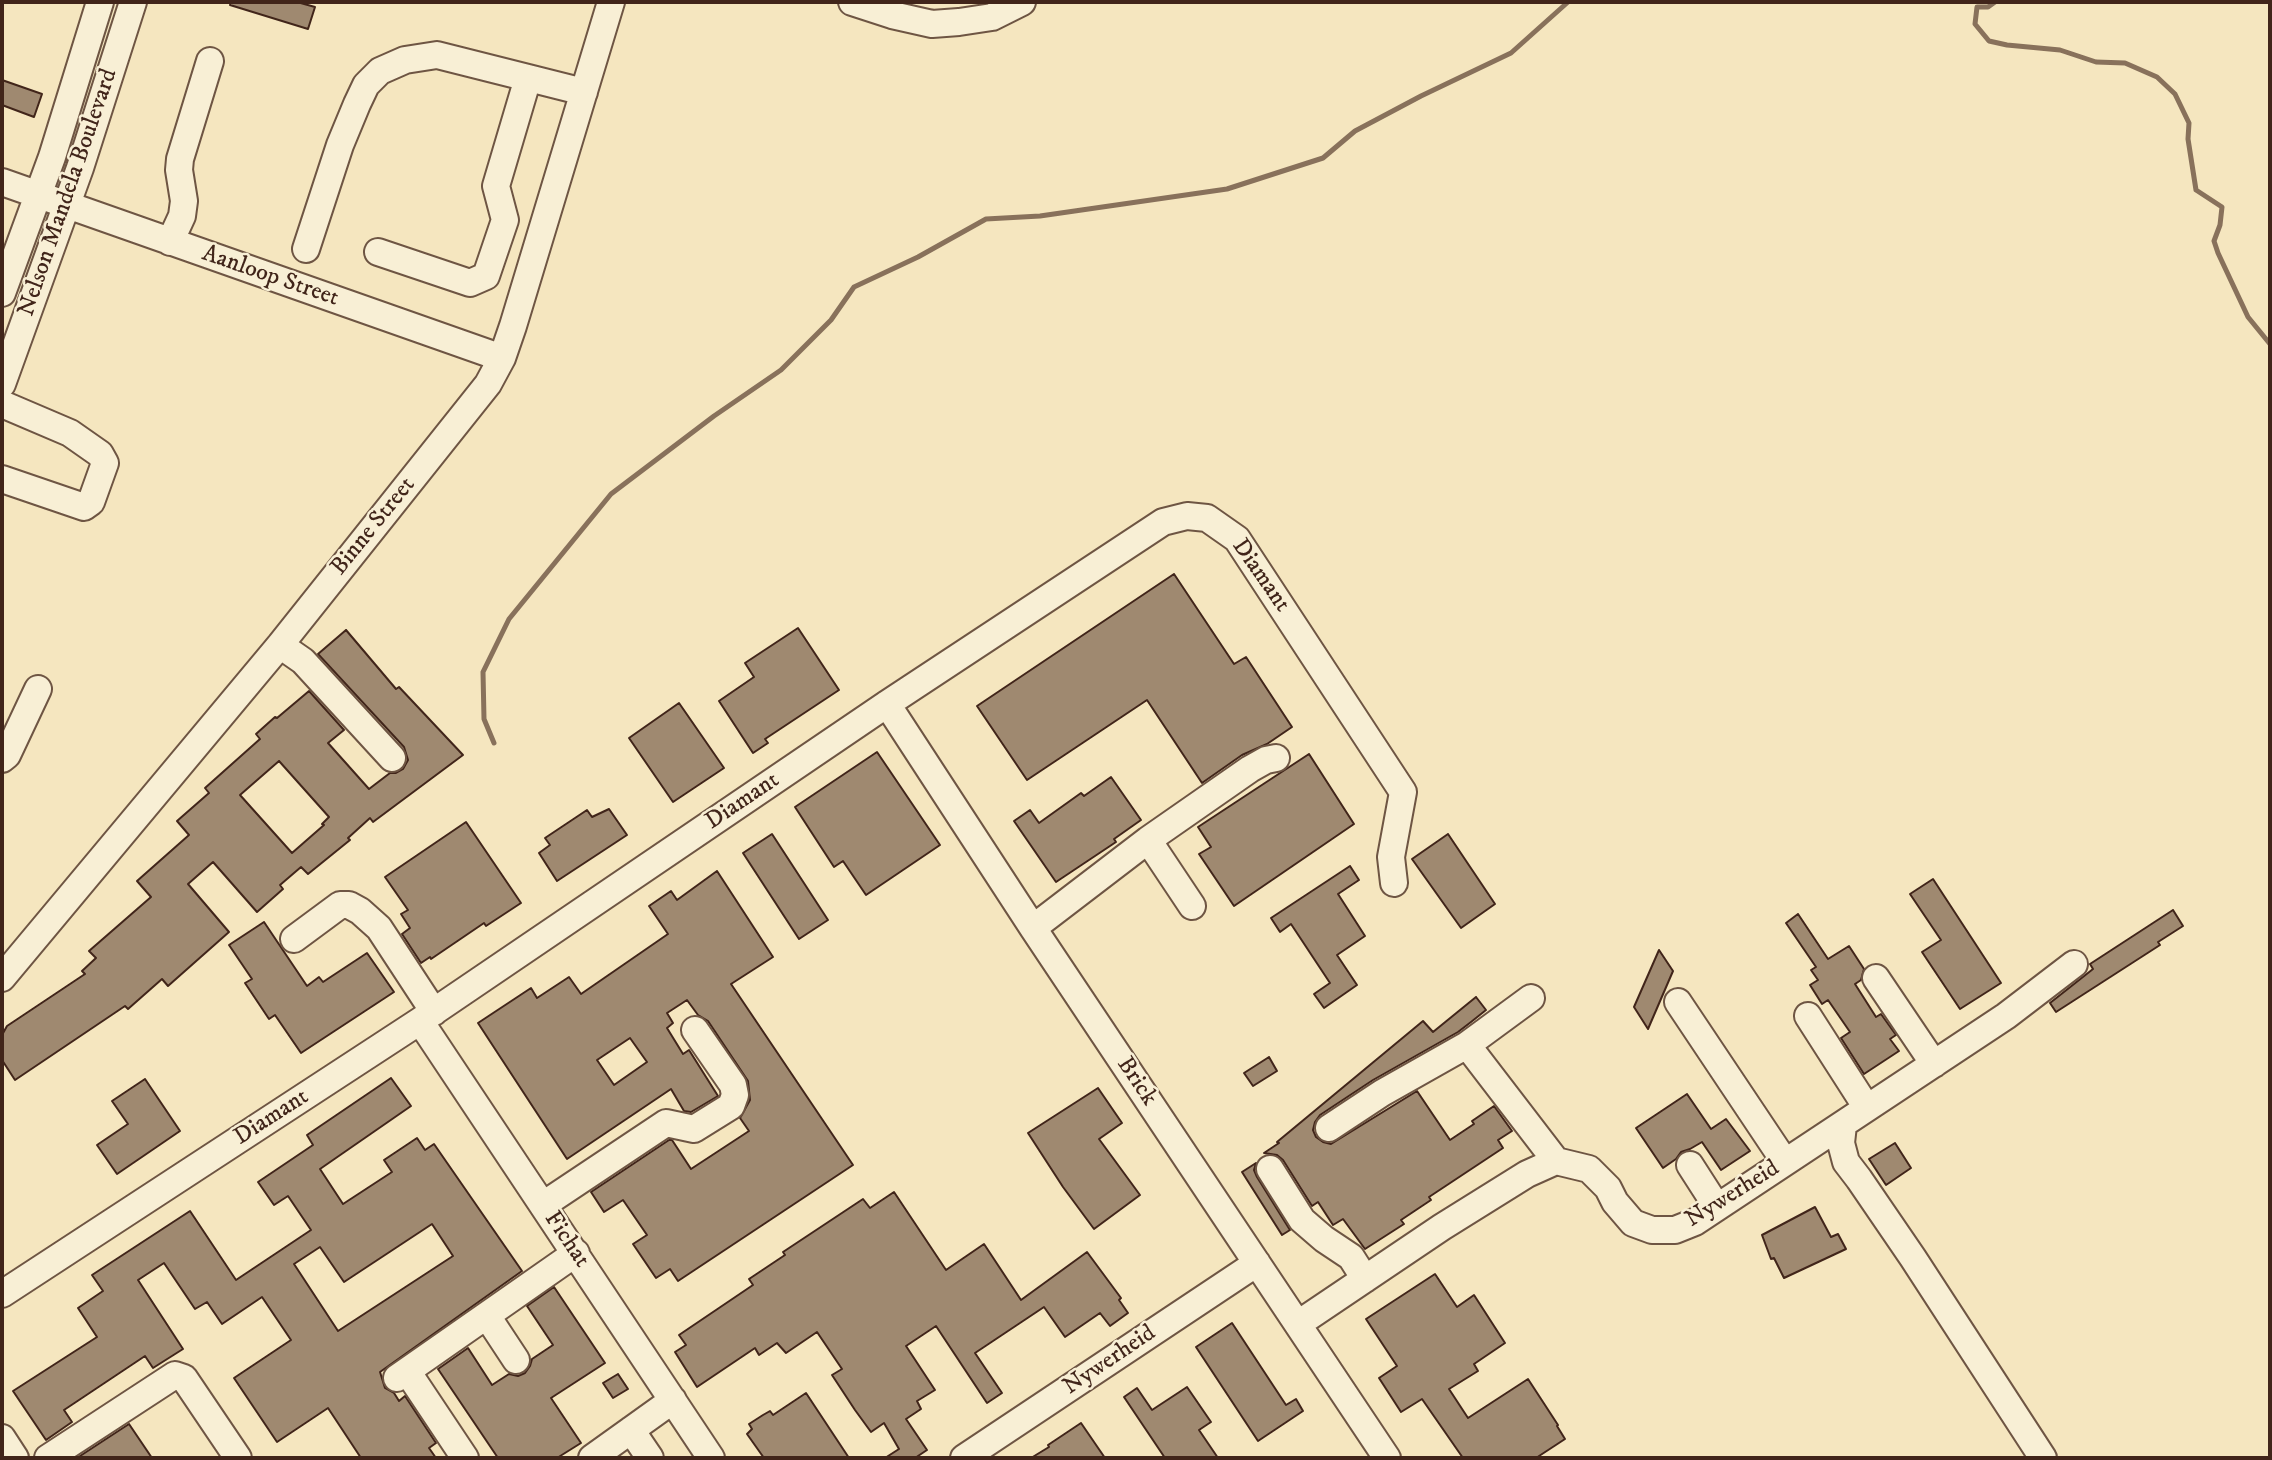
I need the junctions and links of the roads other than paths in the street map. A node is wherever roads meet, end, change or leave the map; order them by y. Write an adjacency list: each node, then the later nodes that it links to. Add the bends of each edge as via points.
1 (100, 2): 10 (street, Nelson Mandela Boulevard)
2 (133, 2): 11 (street, Nelson Mandela Boulevard)
3 (611, 2): 8 (street, Binne Street)
4 (852, 2): 5 (street, via 932,24 992,17)
5 (1022, 2)
6 (210, 61): 12 (street, via 180,159 184,201)
7 (528, 78): 8 (street); 13 (street, via 437,55 405,60 380,71 366,85 345,135); 14 (street, via 496,186 505,220 486,276 470,283)
8 (584, 92): 16 (street, Binne Street)
9 (2, 182): 10 (street, Aanloop Street)
10 (37, 196): 11 (street, Aanloop Street); 15 (street, Nelson Mandela Boulevard)
11 (67, 206): 12 (street, Aanloop Street); 17 (street, Nelson Mandela Boulevard)
12 (170, 242): 16 (street, Aanloop Street)
13 (306, 249)
14 (378, 252)
15 (2, 293)
16 (502, 358): 20 (street, Binne Street, via 488,384)
17 (2, 384)
18 (2, 404): 19 (street, via 70,433 100,454 105,463 91,502 84,507)
19 (2, 479)
20 (280, 645): 24 (street, via 303,662); 32 (street, Binne Street)
21 (38, 689): 23 (street)
22 (887, 704): 27 (street, Diamant, via 1163,522 1187,516 1208,518 1237,539 1403,792 1391,858); 29 (street, Brick); 37 (street, Diamant)
23 (2, 758)
24 (392, 758)
25 (1276, 758): 26 (street, via 1250,769)
26 (1148, 840): 28 (street); 29 (street)
27 (1394, 883)
28 (1192, 906)
29 (1033, 928): 51 (street, Brick)
30 (294, 939): 37 (street, Fichat, via 340,905 360,911 379,928)
31 (2074, 964): 40 (street, Nywerheid)
32 (2, 978)
33 (1876, 978): 40 (street)
34 (1531, 998): 39 (street)
35 (1678, 1002): 45 (street)
36 (1808, 1016): 41 (street)
37 (427, 1017): 48 (street, Fichat); 53 (street, Diamant)
38 (695, 1030): 48 (street, via 733,1085 731,1106 694,1129 666,1123)
39 (1467, 1045): 43 (street); 44 (street)
40 (1934, 1064): 41 (street, Nywerheid)
41 (1867, 1108): 42 (street, Nywerheid)
42 (1843, 1125): 45 (street, Nywerheid); 69 (street, via 1846,1163)
43 (1329, 1128)
44 (1556, 1161): 49 (street, Nywerheid, via 1589,1169 1633,1223 1652,1230 1675,1230); 52 (street, via 1527,1174)
45 (1785, 1162): 49 (street, Nywerheid)
46 (1690, 1166): 49 (street)
47 (1270, 1169): 52 (street, via 1302,1220 1351,1256)
48 (543, 1205): 50 (street, Fichat)
49 (1717, 1207)
50 (576, 1254): 54 (street); 57 (street, Fichat)
51 (1257, 1263): 55 (street, Brick); 60 (street, Nywerheid)
52 (1365, 1279): 55 (street)
53 (2, 1294)
54 (487, 1316): 56 (street); 64 (street, via 402,1375)
55 (1298, 1324): 68 (street, Brick)
56 (516, 1360)
57 (673, 1401): 58 (street); 67 (street, Fichat)
58 (631, 1430): 65 (street); 66 (street)
59 (2, 1438): 61 (street)
60 (975, 1455)
61 (15, 1458)
62 (48, 1458): 63 (street, via 175,1375 184,1378)
63 (238, 1458)
64 (465, 1458)
65 (592, 1458)
66 (650, 1458)
67 (711, 1458)
68 (1387, 1458)
69 (2043, 1458)

